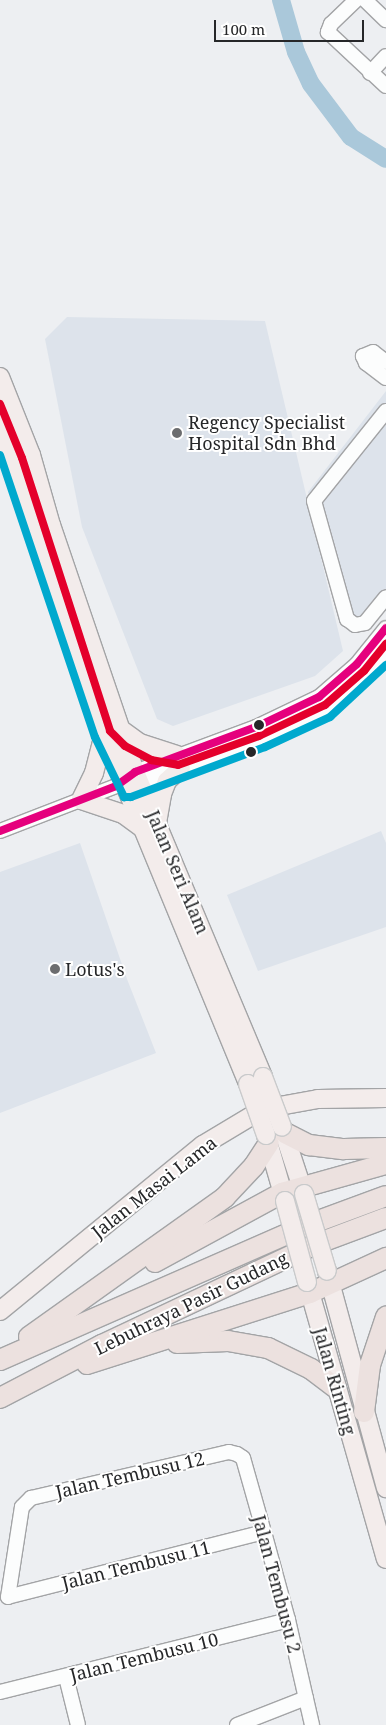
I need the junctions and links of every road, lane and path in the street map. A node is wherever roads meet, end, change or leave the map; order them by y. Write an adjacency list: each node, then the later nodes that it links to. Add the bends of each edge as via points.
1 (356, 0): 5 (street, via 331,24 328,32)
2 (365, 0): 3 (street)
3 (386, 20)
4 (386, 56): 5 (street)
5 (370, 73): 6 (street)
6 (386, 86)
7 (386, 362): 9 (street, via 373,352 363,356 366,363)
8 (0, 377): 15 (main road, Jalan Seri Alam, via 31,455)
9 (386, 378)
10 (386, 411): 12 (street, via 314,501 347,620 354,625 365,624)
11 (0, 424): 15 (main road, Jalan Seri Alam)
12 (386, 597)
13 (386, 628): 16 (street, via 357,664 319,697)
14 (386, 649): 16 (street, via 366,673 326,708 262,738)
15 (112, 731): 16 (main road); 17 (main road, Jalan Seri Alam); 18 (main road)
16 (179, 762): 17 (street); 19 (main road, via 167,781)
17 (128, 781): 18 (street); 19 (main road, Jalan Seri Alam)
18 (80, 800): 19 (main road); 20 (street)
19 (151, 827): 22 (main road, Jalan Seri Alam, bridge)
20 (0, 831)
21 (386, 1098): 33 (main road, Jalan Masai Lama, via 318,1099 263,1109 202,1145)
22 (275, 1135): 23 (highway, via 309,1145 344,1150); 25 (main road, Jalan Seri Alam); 27 (main road, Jalan Seri Alam); 32 (highway, via 254,1166 225,1197)
23 (386, 1148)
24 (386, 1164): 25 (highway)
25 (303, 1190): 27 (highway); 30 (main road, Jalan Rinting, bridge)
26 (386, 1196): 36 (highway, Lebuhraya Pasir Gudang, via 305,1226)
27 (284, 1197): 31 (main road, Jalan Rinting, bridge); 32 (highway)
28 (386, 1218): 37 (highway, Lebuhraya Pasir Gudang, via 311,1246 102,1345)
29 (386, 1258): 30 (highway)
30 (329, 1277): 31 (highway); 40 (main road, Jalan Rinting)
31 (308, 1288): 35 (highway); 38 (main road, Jalan Rinting)
32 (100, 1289): 36 (highway)
33 (0, 1311)
34 (386, 1317): 40 (highway, via 370,1365)
35 (118, 1354): 37 (highway); 38 (highway, via 197,1341 260,1346 296,1360)
36 (0, 1359)
37 (31, 1384): 39 (highway, Lebuhraya Pasir Gudang)
38 (336, 1388): 44 (main road, Jalan Rinting)
39 (0, 1398)
40 (364, 1412): 42 (main road, Jalan Rinting)
41 (229, 1452): 43 (street, Jalan Tembusu 2, via 243,1458); 45 (street, Jalan Tembusu 12, via 31,1498 22,1507)
42 (386, 1488)
43 (264, 1532): 45 (street, Jalan Tembusu 11); 46 (street, Jalan Tembusu 2)
44 (386, 1559)
45 (8, 1597)
46 (288, 1620): 47 (street, Jalan Tembusu 10); 49 (street, Jalan Tembusu 2)
47 (66, 1677): 48 (street, Jalan Tembusu 10); 50 (street)
48 (0, 1692)
49 (306, 1698): 51 (street); 52 (street, Jalan Tembusu 2)
50 (78, 1725)
51 (237, 1725)
52 (312, 1725)

